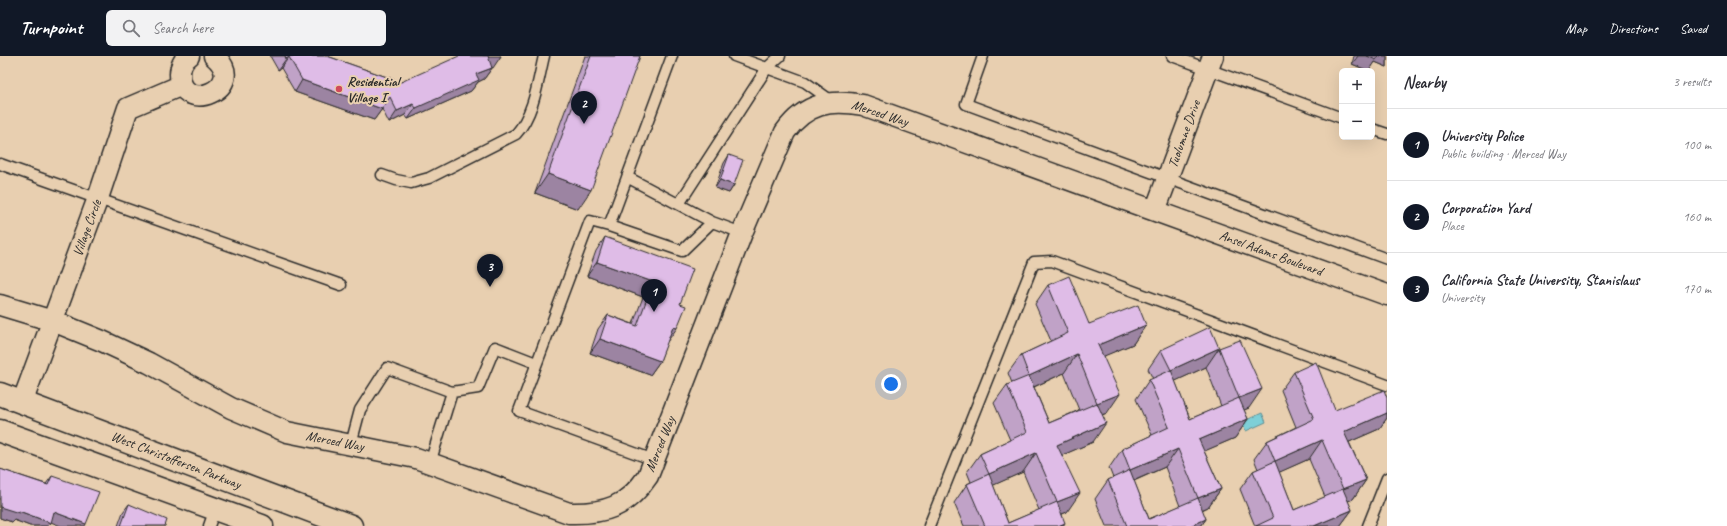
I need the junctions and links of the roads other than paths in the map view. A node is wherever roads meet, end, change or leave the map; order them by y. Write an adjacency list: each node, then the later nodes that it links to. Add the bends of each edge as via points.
1 (190, 56): 11 (street, via 182,64 180,71)
2 (214, 56): 11 (street, via 222,65 224,73 223,80 215,92 201,96 187,91)
3 (544, 56): 17 (lane, via 530,107 523,126 516,134 429,178 411,183)
4 (672, 56): 18 (lane)
5 (734, 56): 10 (lane)
6 (780, 56): 10 (lane)
7 (983, 56): 19 (lane, via 966,104)
8 (1172, 56): 9 (lane)
9 (1211, 63): 13 (lane); 19 (street, Tuolumne Drive)
10 (767, 68): 12 (lane, via 806,82); 21 (lane)
11 (182, 85): 20 (street, Village Circle, via 128,108)
12 (833, 102): 22 (street, Merced Way, via 863,105); 25 (street, Merced Way, via 814,107 794,119 785,132)
13 (1339, 117)
14 (1375, 130): 15 (lane)
15 (1387, 134)
16 (0, 164): 20 (lane)
17 (382, 175)
18 (627, 177): 21 (lane); 24 (lane)
19 (1167, 178): 22 (street, Tuolumne Drive); 26 (lane)
20 (98, 198): 27 (lane); 30 (street, Village Circle)
21 (679, 204): 23 (lane)
22 (1155, 212): 28 (street, Ansel Adams Boulevard)
23 (712, 222): 24 (lane, via 682,251); 25 (lane)
24 (609, 226): 31 (lane, via 590,221)
25 (742, 233): 38 (street, Merced Way)
26 (1387, 259)
27 (340, 284)
28 (1387, 295)
29 (0, 305): 30 (street, Merced Way)
30 (53, 321): 35 (street, Village Circle); 37 (street, Merced Way, via 149,363 262,422 287,432)
31 (536, 363): 33 (lane, via 495,347 478,388); 38 (lane, via 519,412)
32 (1387, 385): 44 (lane, via 1052,261 1034,262)
33 (452, 392): 37 (lane, via 386,368 360,410); 39 (lane)
34 (0, 394): 35 (street, West Christoffersen Parkway)
35 (22, 403): 43 (street, West Christoffersen Parkway)
36 (0, 431): 41 (street)
37 (351, 444): 39 (street, Merced Way)
38 (654, 460): 39 (street, Merced Way, via 641,486 631,496 602,512 587,514 569,513)
39 (430, 463)
40 (1387, 478): 45 (lane)
41 (212, 518): 42 (street)
42 (262, 526)
43 (351, 526)
44 (929, 526)
45 (1368, 526)

